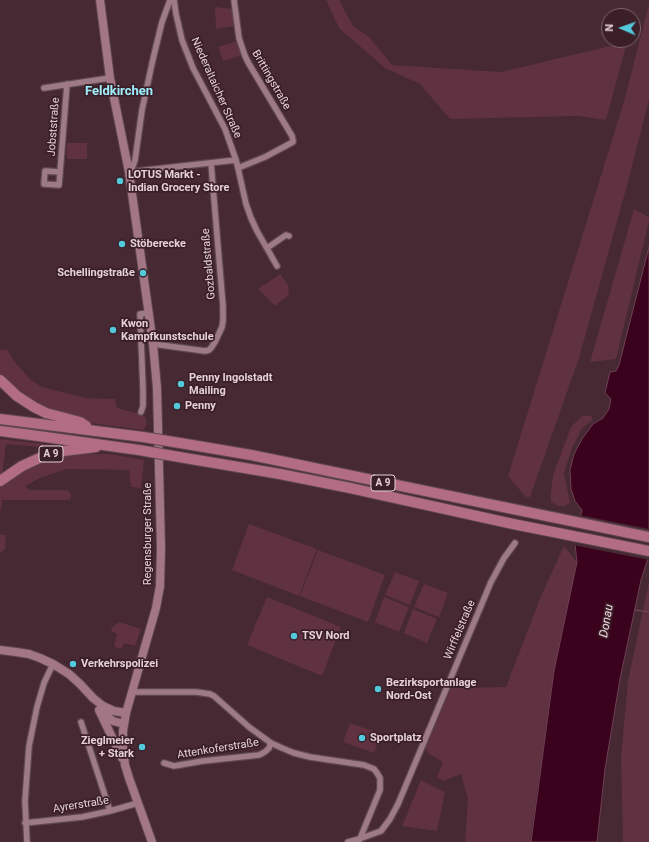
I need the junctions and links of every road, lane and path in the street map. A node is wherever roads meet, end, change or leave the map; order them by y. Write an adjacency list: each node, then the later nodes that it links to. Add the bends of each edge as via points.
1 (100, 0): 7 (street, Regensburger Straße)
2 (170, 0): 5 (street)
3 (174, 0): 6 (street, Niederaltaicher Straße)
4 (234, 0): 12 (street, Brittingstraße, via 239,38 248,64 293,140 291,144)
5 (165, 12): 6 (street); 14 (street, via 142,110 135,160)
6 (176, 14): 10 (street, Niederaltaicher Straße, via 182,40 193,68 225,129)
7 (110, 78): 8 (street); 14 (street, Regensburger Straße)
8 (67, 84): 9 (street); 13 (street, Jobststraße)
9 (44, 88)
10 (236, 160): 11 (street); 12 (street, Niederaltaicher Straße)
11 (211, 163): 14 (street); 19 (street, Gozbaldstraße, via 222,327 211,348 205,352)
12 (238, 168): 16 (street, Niederaltaicher Straße, via 251,218)
13 (60, 172)
14 (130, 172): 18 (street, Regensburger Straße)
15 (289, 236): 16 (street, via 286,235)
16 (267, 248): 17 (street, Niederaltaicher Straße)
17 (277, 266)
18 (148, 313): 19 (street, Regensburger Straße); 21 (street, via 140,314 143,389)
19 (153, 344): 33 (street, Regensburger Straße, via 157,399 161,570 156,608)
20 (0, 380): 23 (highway, A 9, via 34,407)
21 (141, 412)
22 (0, 417): 23 (highway, A 9); 25 (highway, A 9)
23 (88, 427): 25 (highway, A 9)
24 (0, 431): 26 (highway, A 9)
25 (105, 432): 28 (highway, A 9, bridge, via 251,455)
26 (109, 445): 27 (highway, A 9, via 51,454 22,466); 30 (highway, A 9, bridge, via 280,474)
27 (0, 481)
28 (649, 538)
29 (515, 543): 45 (street, Wirffelstraße, via 491,582 398,804 381,831)
30 (649, 551)
31 (0, 650): 32 (street, via 29,654)
32 (53, 664): 34 (street, via 74,679); 44 (street, via 36,707 29,746)
33 (132, 692): 36 (street, Regensburger Straße); 39 (street, via 210,694)
34 (93, 698): 35 (street); 36 (street, via 114,711)
35 (99, 710): 38 (street, via 113,721); 41 (street)
36 (126, 713): 38 (street, Regensburger Straße)
37 (81, 722): 43 (street)
38 (124, 724): 41 (street, Regensburger Straße)
39 (271, 743): 40 (street, Attenkoferstraße, via 269,748 259,755 203,760 174,766); 45 (street, via 294,753 374,769 380,778 380,790)
40 (164, 763)
41 (125, 766): 42 (street, Regensburger Straße)
42 (138, 803): 43 (street, Ayrerstraße); 47 (street, Regensburger Straße)
43 (110, 811): 44 (street, Ayrerstraße, via 82,817)
44 (25, 823): 46 (street)
45 (359, 841): 48 (street, Wirffelstraße)
46 (27, 842)
47 (152, 842)
48 (348, 842)

